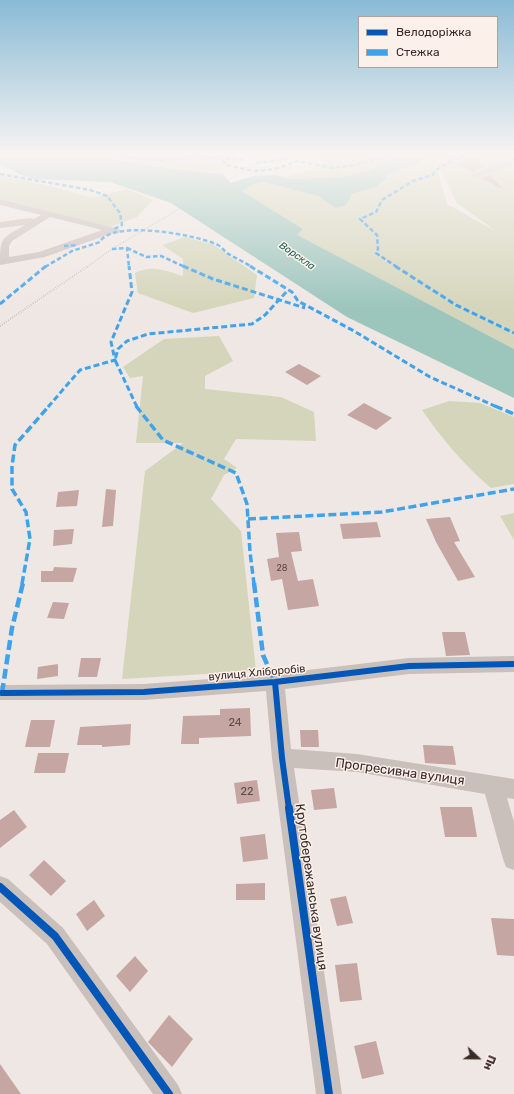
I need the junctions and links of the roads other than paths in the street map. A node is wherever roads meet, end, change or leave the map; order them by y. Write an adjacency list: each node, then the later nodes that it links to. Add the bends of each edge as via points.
1 (17, 206): 2 (street)
2 (49, 214): 3 (street); 5 (street, via 114,231 40,255)
3 (39, 220): 4 (street); 5 (street, via 8,239 4,246)
4 (0, 225)
5 (2, 262)
6 (514, 664): 7 (street, вулиця Хліборобів, via 409,666)
7 (275, 682): 8 (street, вулиця Хліборобів, via 144,692); 9 (street, Крутобережанська вулиця)
8 (2, 693)
9 (282, 758): 10 (street, Прогресивна вулиця, via 357,763); 15 (street, Крутобережанська вулиця)
10 (493, 786): 11 (street, Прогресивна вулиця); 12 (street)
11 (514, 789)
12 (514, 858)
13 (0, 886): 14 (street, via 55,936)
14 (169, 1094)
15 (329, 1094)

